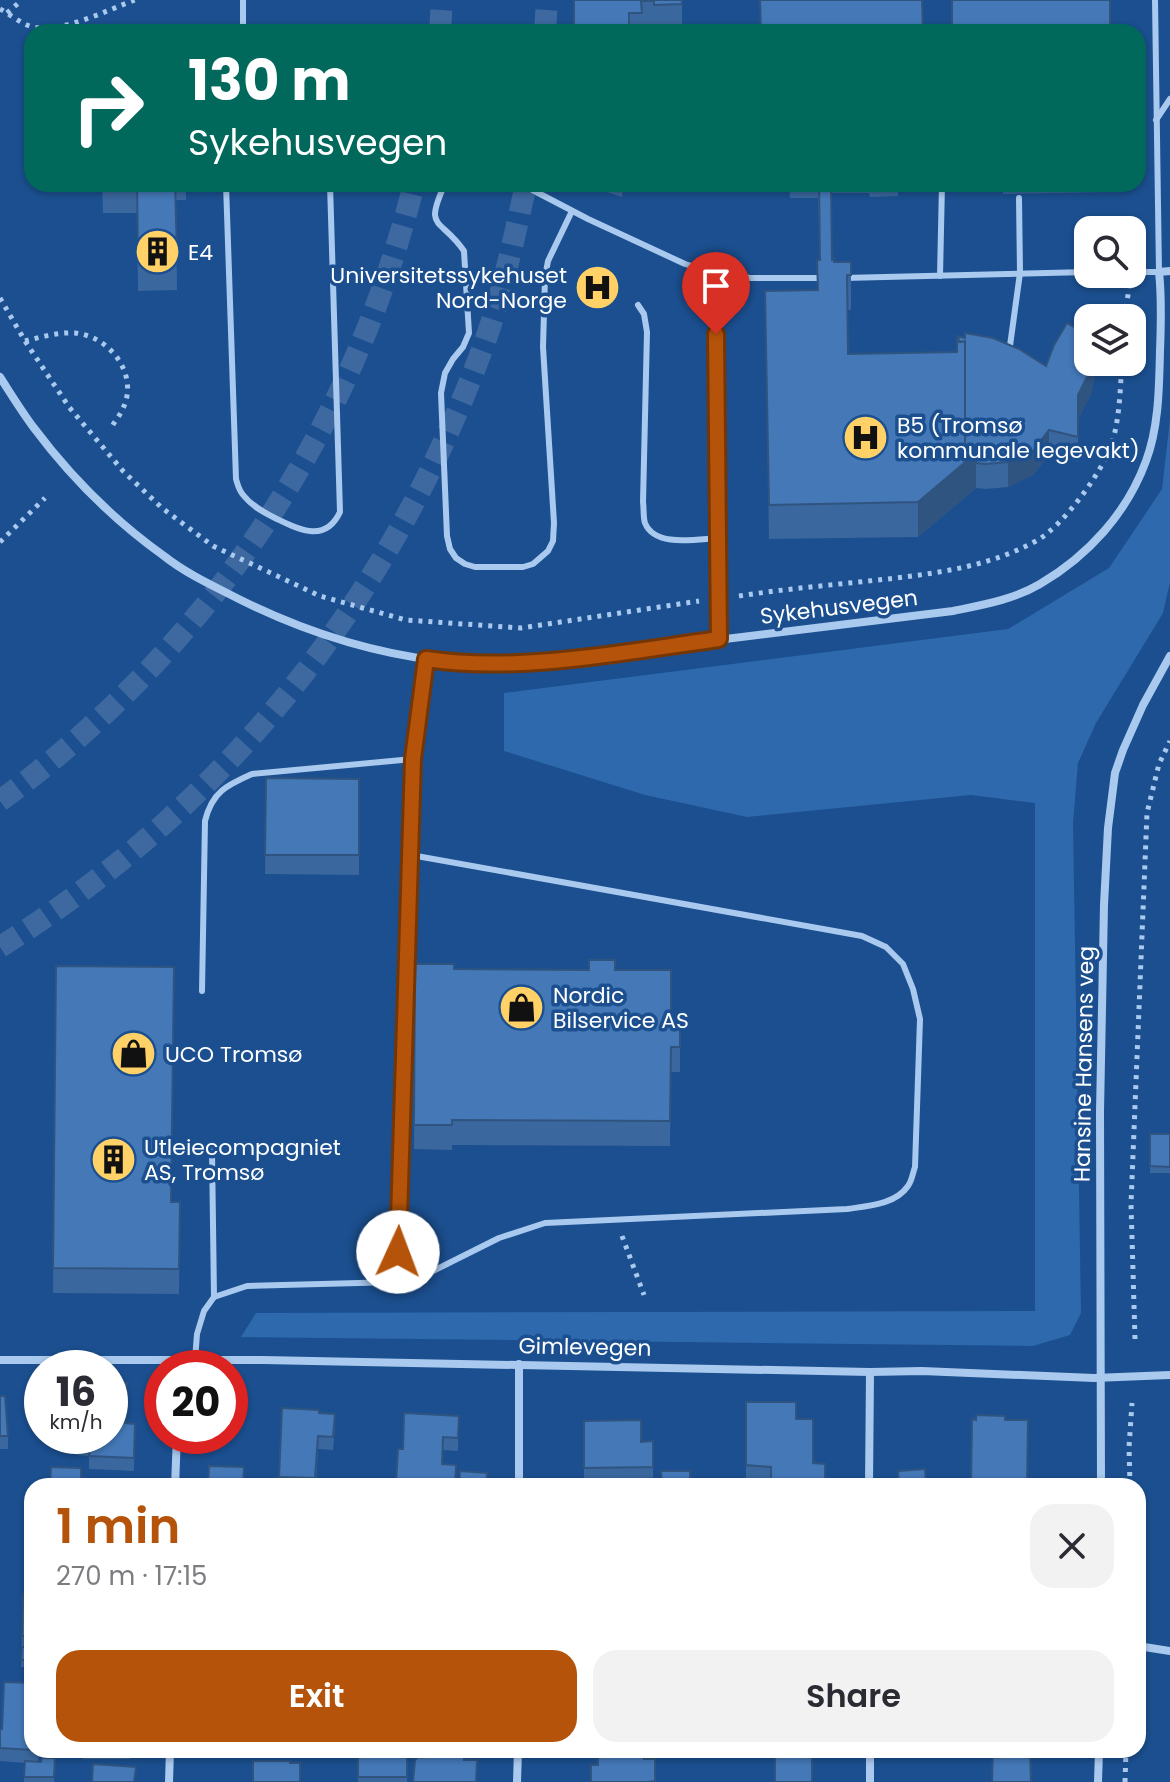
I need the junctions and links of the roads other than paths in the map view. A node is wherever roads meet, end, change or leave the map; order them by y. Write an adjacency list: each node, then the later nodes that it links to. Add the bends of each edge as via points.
1 (243, 0): 3 (lane)
2 (1155, 0): 5 (lane)
3 (243, 24)
4 (1170, 99): 5 (lane)
5 (1156, 120): 16 (lane)
6 (226, 192): 7 (lane, via 236,479 251,504 311,532 328,527 340,512)
7 (330, 192)
8 (441, 192): 12 (lane, via 434,215 464,251 469,333 445,373 441,393 447,536 456,558 475,567 533,564 553,541 543,347 545,277)
9 (536, 192): 12 (lane)
10 (942, 192): 19 (lane)
11 (1019, 198): 18 (lane)
12 (572, 211): 17 (lane)
13 (1170, 271): 16 (street)
14 (1074, 272): 18 (lane)
15 (1146, 272): 16 (lane)
16 (1159, 272): 26 (street, Sykehusvegen, via 1159,398 1151,445 1131,494 1081,556 1006,600)
17 (715, 273): 20 (lane); 25 (lane)
18 (1020, 273): 19 (lane); 23 (lane)
19 (940, 276): 21 (lane)
20 (827, 278)
21 (843, 278)
22 (638, 305): 25 (lane, via 647,332 645,523 664,540)
23 (1008, 357)
24 (0, 377): 28 (street, Sykehusvegen, via 71,472 164,557 268,615 384,652)
25 (719, 538): 26 (lane)
26 (719, 639): 28 (street, Sykehusvegen, via 538,662)
27 (1170, 656): 42 (street, Hansine Hansens veg, via 1123,750 1109,813 1100,1096)
28 (426, 659): 29 (lane)
29 (413, 759): 30 (lane); 31 (lane, via 252,774 216,795 205,821)
30 (411, 855): 33 (lane); 33 (lane, via 862,936 886,947 903,964 920,1019 915,1167 909,1185 895,1198 847,1209 545,1223)
31 (202, 991)
32 (212, 1151): 34 (lane)
33 (397, 1282): 34 (lane, via 247,1286)
34 (214, 1297): 35 (lane, via 204,1311)
35 (196, 1350)
36 (0, 1360): 38 (street, Gimlevegen)
37 (248, 1360): 39 (street, Gimlevegen)
38 (144, 1363)
39 (519, 1364): 40 (street, Gimlevegen); 45 (street)
40 (870, 1372): 42 (street, Gimlevegen); 46 (street)
41 (1170, 1375): 42 (street, Gimlevegen)
42 (1102, 1378): 47 (street, Hansine Hansens veg)
43 (176, 1454): 44 (street)
44 (175, 1478)
45 (519, 1478)
46 (869, 1478)
47 (1101, 1478)
48 (1146, 1647): 49 (street)
49 (1170, 1651)
50 (170, 1758): 54 (street)
51 (518, 1758): 55 (street)
52 (870, 1758): 56 (street)
53 (1099, 1758): 57 (street)
54 (169, 1782)
55 (517, 1782)
56 (870, 1782)
57 (1098, 1782)

